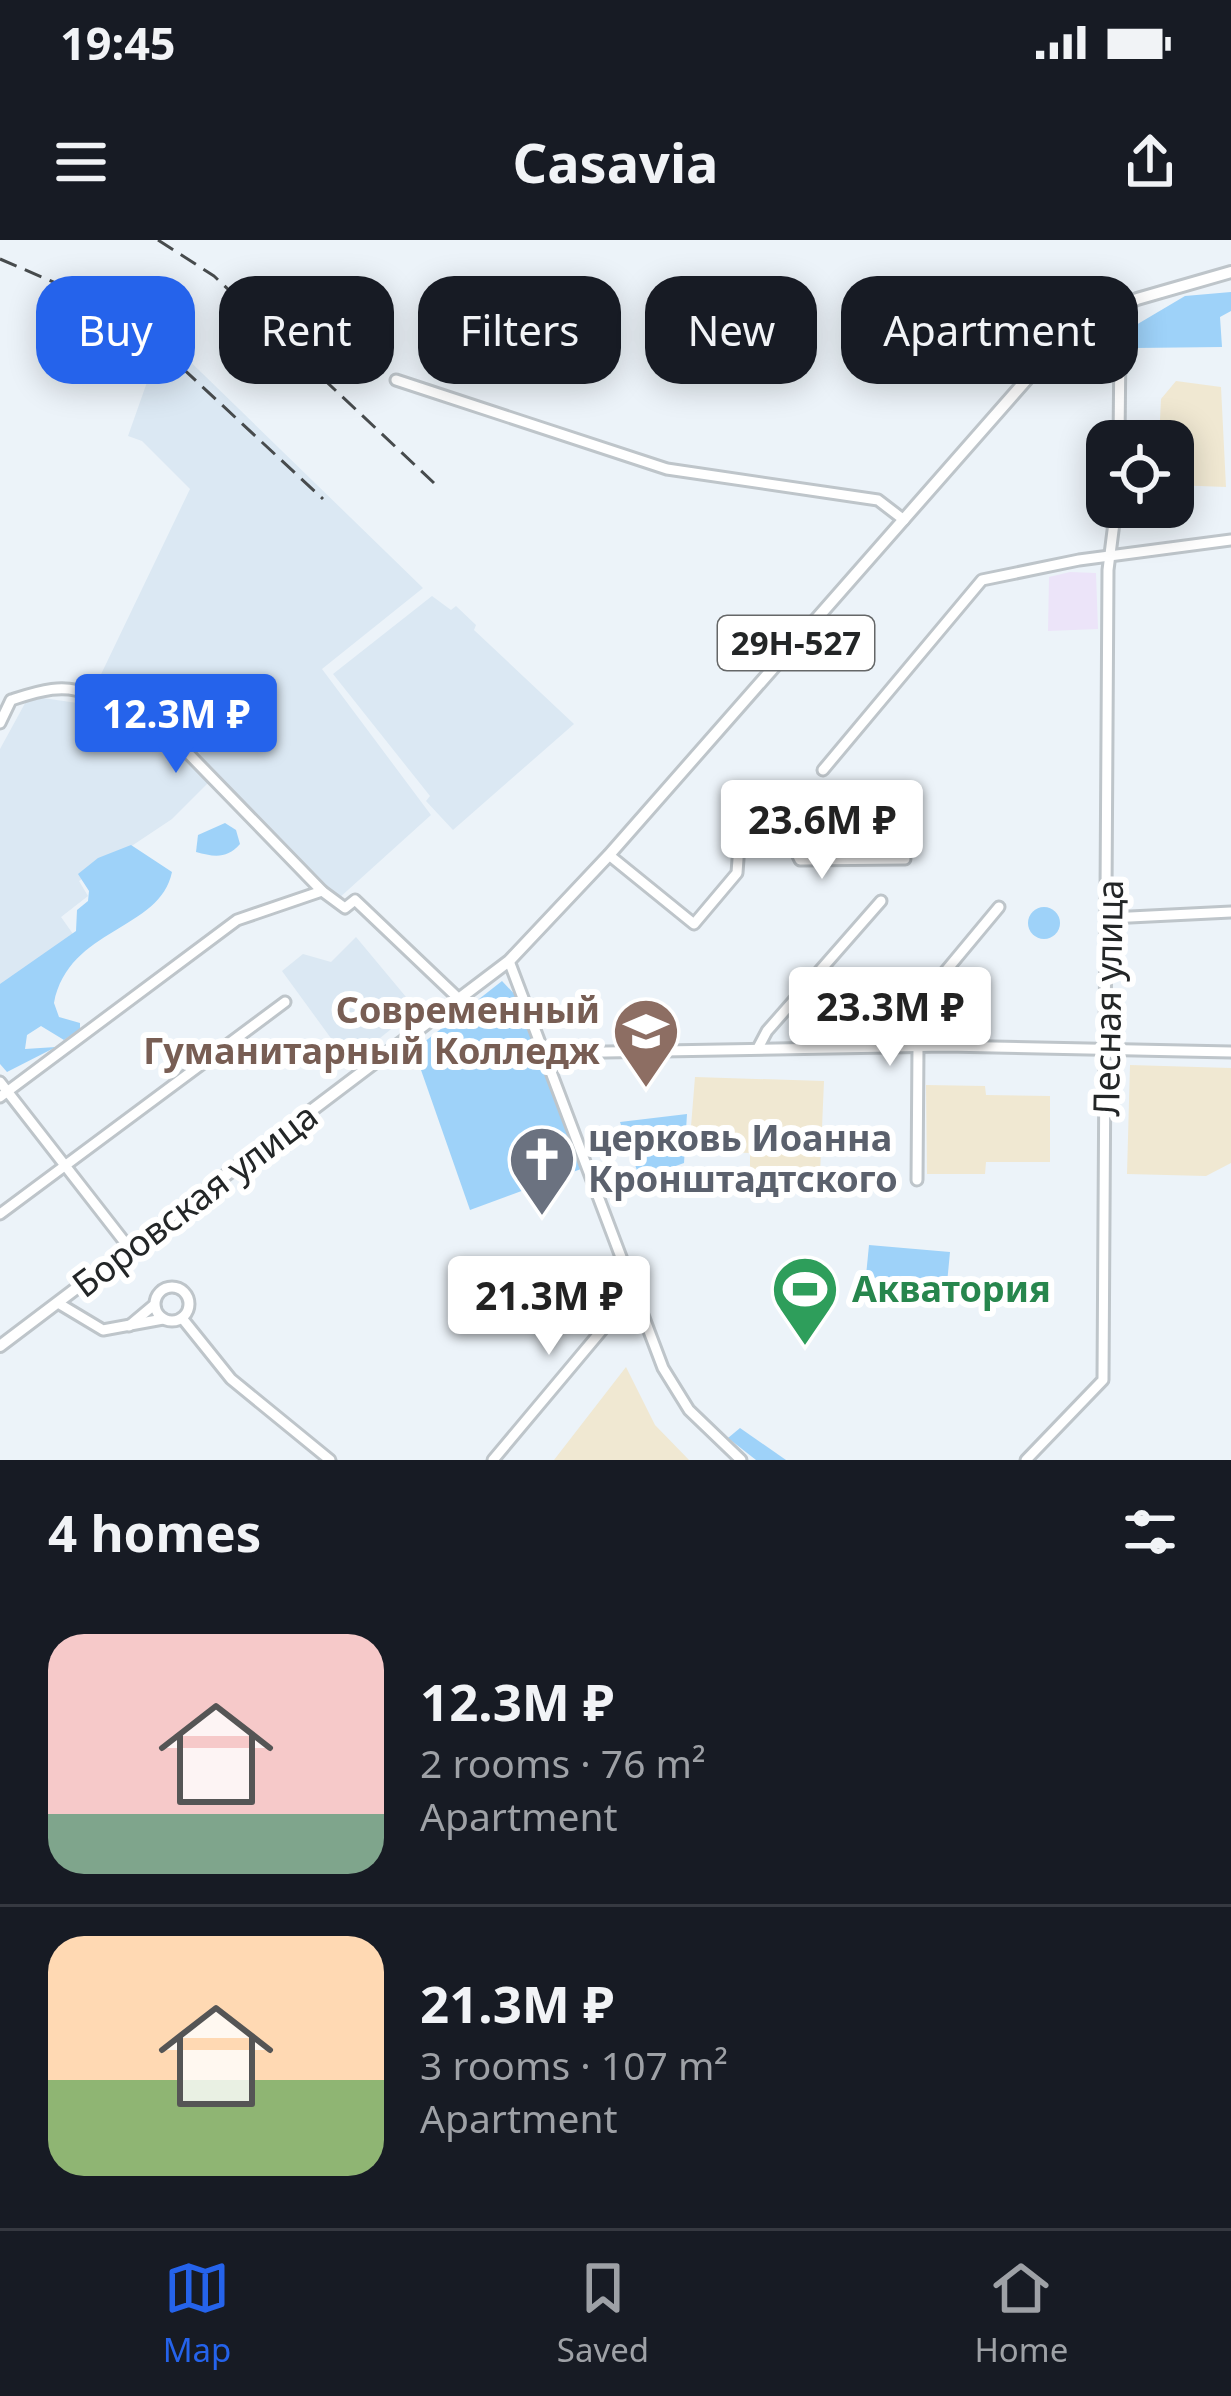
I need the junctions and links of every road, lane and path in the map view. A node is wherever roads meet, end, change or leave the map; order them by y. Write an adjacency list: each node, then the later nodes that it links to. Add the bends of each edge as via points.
1 (1231, 272): 2 (main road, 29Н-527)
2 (1138, 299)
3 (396, 380): 7 (street, via 639,462 878,500)
4 (1021, 384): 7 (main road, Боровская улица / 29Н-527)
5 (1119, 384): 6 (street)
6 (1118, 420)
7 (904, 520): 13 (main road, Боровская улица / 29Н-527)
8 (1115, 528): 10 (street, Лесная улица)
9 (1231, 540): 10 (street)
10 (1114, 557): 12 (street, via 982,580); 19 (street, Лесная улица, via 1107,626)
11 (0, 723): 15 (street, via 11,700 76,688 184,749)
12 (823, 770)
13 (608, 855): 14 (street, via 694,924 737,873 739,845 760,838 790,840 800,860); 20 (main road, Боровская улица / 29Н-527)
14 (905, 859)
15 (322, 891): 21 (street, via 345,908 355,900); 29 (street, via 236,920)
16 (881, 901): 25 (street)
17 (999, 907): 23 (street, via 900,1026)
18 (1231, 912): 19 (street)
19 (1110, 918): 26 (street, Лесная улица)
20 (509, 961): 21 (main road, Боровская улица / 29Н-527); 28 (street)
21 (459, 999): 33 (main road, Боровская улица / 29Н-527)
22 (285, 1002): 30 (street)
23 (893, 1047): 24 (street); 25 (street)
24 (918, 1047): 26 (street); 31 (street)
25 (758, 1048): 28 (street)
26 (1108, 1050): 27 (street); 44 (street, Лесная улица, via 1103,1380)
27 (1231, 1052)
28 (548, 1053): 34 (street)
29 (2, 1091): 30 (street)
30 (63, 1167): 32 (street); 33 (street)
31 (917, 1180)
32 (0, 1214)
33 (130, 1249): 35 (main road, Боровская улица / 29Н-527)
34 (637, 1299): 42 (street, via 617,1312); 43 (street, via 671,1384)
35 (58, 1303): 39 (street, via 90,1327); 40 (main road, Боровская улица / 29Н-527)
36 (154, 1305): 37 (street, via 161,1291 177,1288 189,1303); 38 (street); 39 (street)
37 (182, 1318): 38 (street); 41 (street, via 231,1379)
38 (163, 1319): 39 (street)
39 (119, 1331)
40 (0, 1346)
41 (331, 1460)
42 (493, 1460)
43 (741, 1460)
44 (1026, 1460)

